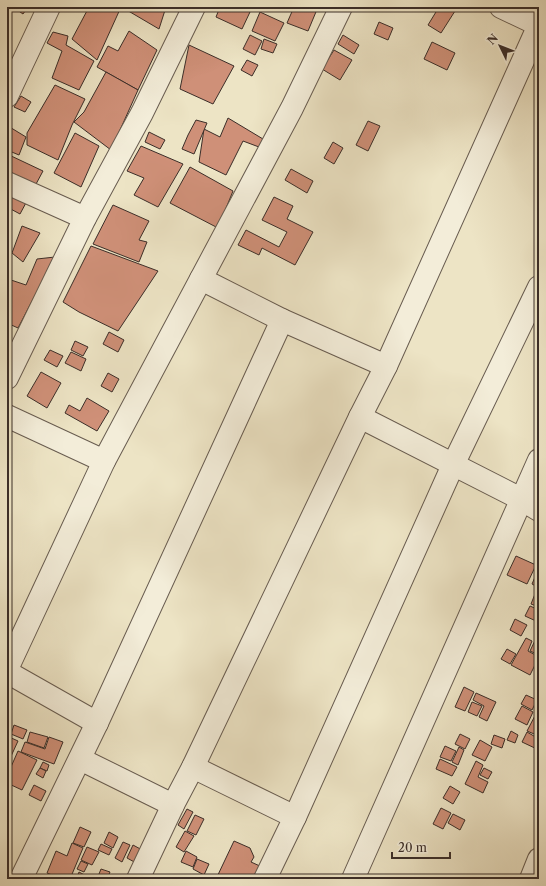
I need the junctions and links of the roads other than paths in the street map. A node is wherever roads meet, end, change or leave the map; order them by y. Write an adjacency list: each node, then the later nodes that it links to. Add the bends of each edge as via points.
1 (49, 7): 6 (street)
2 (194, 7): 8 (street, via 142,113)
3 (341, 7): 9 (street, via 292,108)
4 (501, 7): 5 (street)
5 (539, 25): 12 (street)
6 (7, 96)
7 (7, 183): 8 (street)
8 (85, 218): 13 (street)
9 (201, 279): 11 (street); 17 (street)
10 (537, 295): 18 (street)
11 (282, 320): 12 (street); 21 (street)
12 (386, 366): 15 (street)
13 (7, 378)
14 (7, 416): 17 (street)
15 (360, 417): 18 (street); 23 (street)
16 (539, 460): 19 (street)
17 (104, 461): 20 (street)
18 (453, 465): 19 (street); 25 (street)
19 (530, 504): 30 (street)
20 (7, 671): 21 (street)
21 (97, 723): 22 (street)
22 (80, 759): 24 (street); 27 (street)
23 (193, 767): 24 (street); 25 (street)
24 (173, 805): 28 (street)
25 (295, 817): 29 (street)
26 (539, 859): 31 (street)
27 (21, 879)
28 (138, 879)
29 (265, 879)
30 (353, 879)
31 (531, 879)

